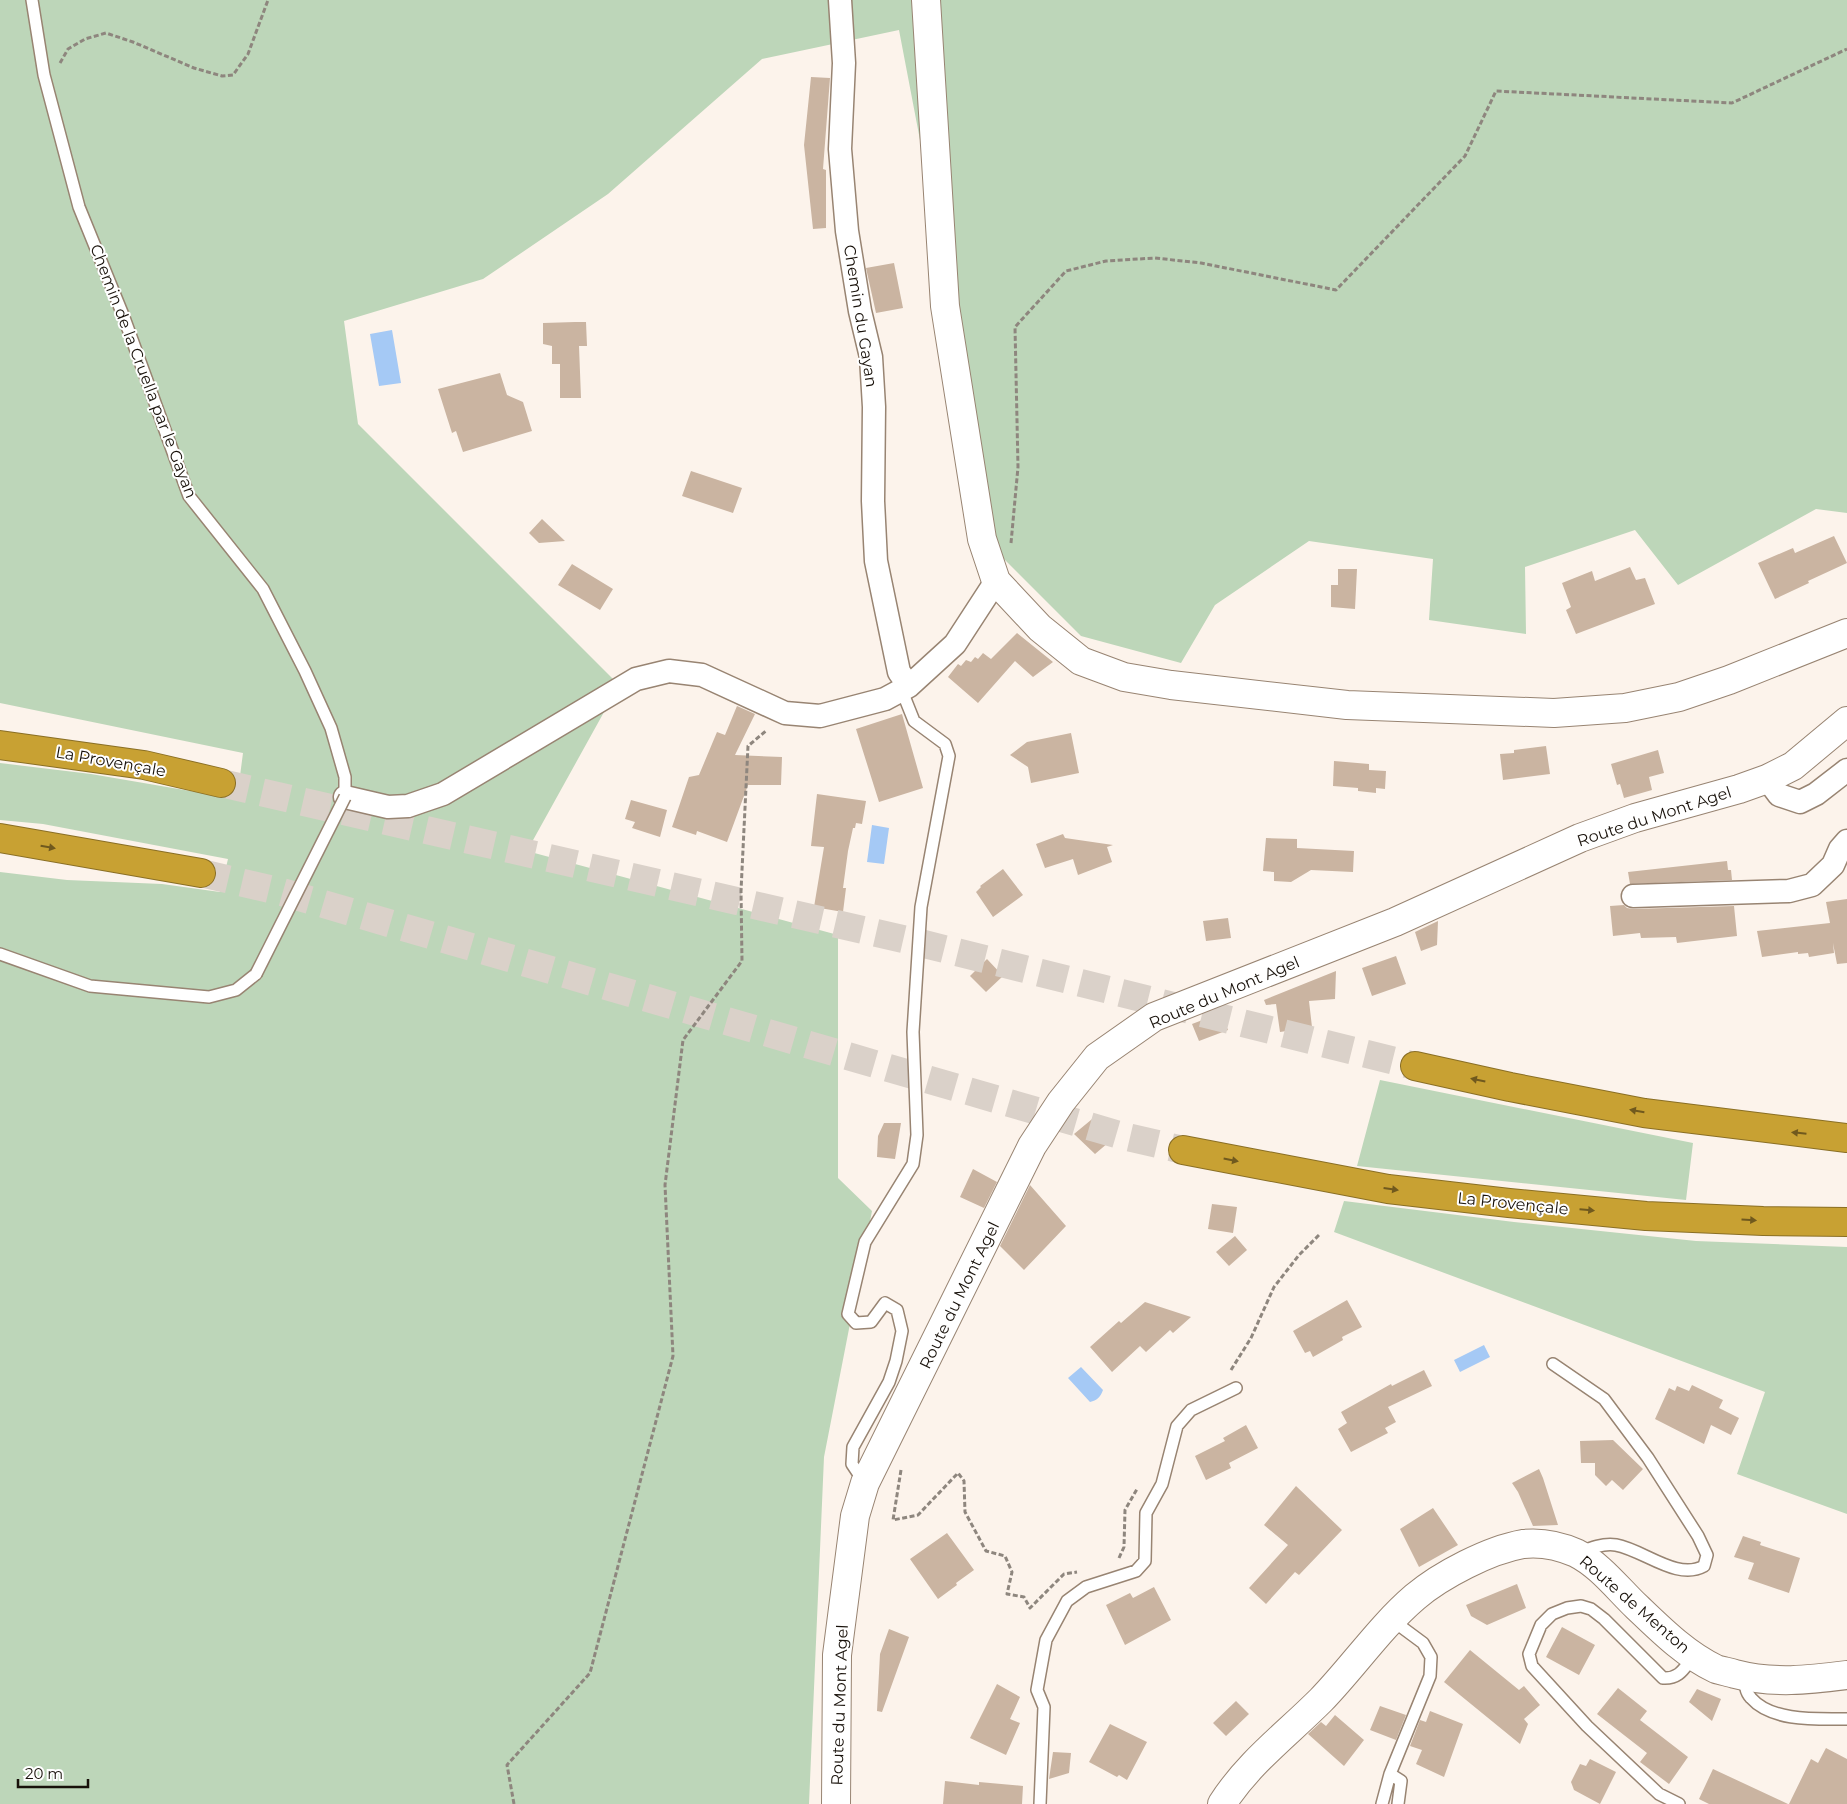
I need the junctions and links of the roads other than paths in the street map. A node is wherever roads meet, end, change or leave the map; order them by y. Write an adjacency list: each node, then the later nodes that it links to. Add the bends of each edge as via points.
1 (32, 0): 13 (lane, Chemin de la Cruella par le Gayan, via 44,75 79,207 124,315 190,496 262,589 305,671 330,728 345,777)
2 (840, 0): 6 (street, Chemin du Gayan, via 844,63 840,149 847,231 871,357 876,561)
3 (926, 0): 4 (street, via 945,306 982,540)
4 (996, 581): 5 (street, via 1040,628 1081,662 1124,677 1171,685 1348,705 1554,713 1625,708 1679,697 1730,680); 6 (street, via 955,644)
5 (1847, 633)
6 (905, 688): 13 (street, via 885,699 820,716 785,713 702,675 669,671 636,680 442,794 408,806 388,807); 26 (lane, via 914,722 944,744 949,756 921,907 913,1032 917,1136 913,1164 865,1242 848,1314 856,1323 871,1322 885,1302 897,1310 902,1331 889,1382 853,1448 852,1464)
7 (1847, 721): 11 (street, Route du Mont Agel, via 1793,766)
8 (0, 738): 9 (highway, La Provençale)
9 (13, 746): 12 (highway, La Provençale, via 144,765)
10 (1847, 770): 11 (street, via 1800,802 1779,795)
11 (1767, 779): 26 (street, Route du Mont Agel, via 1635,818 1580,838 1395,922 1154,1017 1097,1057 1060,1102 1032,1146)
12 (222, 783)
13 (345, 797): 19 (lane, bridge, via 256,974 236,990 209,997 90,986)
14 (0, 838): 17 (highway, one-way to 17)
15 (1847, 841): 16 (street, via 1840,849)
16 (1840, 870): 18 (street, via 1812,885 1789,891)
17 (201, 873)
18 (1633, 896)
19 (0, 954)
20 (1415, 1066): 21 (highway, one-way to 20, via 1644,1113)
21 (1847, 1138)
22 (1183, 1150): 23 (highway, La Provençale, one-way to 23, via 1388,1189 1509,1203 1646,1216)
23 (1847, 1222)
24 (1552, 1364): 27 (lane, via 1604,1400 1648,1458 1707,1555 1704,1566 1696,1571 1677,1569 1617,1545 1600,1545)
25 (1236, 1388): 35 (lane, via 1191,1410 1177,1426 1162,1484 1146,1513 1145,1561 1136,1571 1086,1587 1067,1601 1046,1640 1037,1690 1044,1707)
26 (865, 1484): 34 (street, Route du Mont Agel, via 855,1516 838,1655)
27 (1576, 1554): 28 (street, Route de Menton, via 1548,1544 1523,1544 1493,1553 1448,1574 1416,1597); 29 (street, Route de Menton, via 1595,1566 1661,1630)
28 (1392, 1620): 33 (lane, via 1423,1643 1431,1656 1430,1676); 36 (street, Route de Menton, via 1335,1685 1262,1753)
29 (1694, 1656): 31 (street, Route de Menton, via 1717,1669); 39 (lane, via 1680,1673 1672,1678 1663,1678 1604,1619 1581,1606 1552,1614 1541,1625 1529,1654 1532,1666 1587,1726 1659,1794)
30 (1847, 1675): 31 (street, Route de Menton, via 1782,1682)
31 (1745, 1676): 32 (lane, via 1750,1698 1779,1715)
32 (1847, 1720)
33 (1390, 1774): 37 (lane); 38 (lane, via 1401,1781)
34 (836, 1804)
35 (1040, 1804)
36 (1222, 1804)
37 (1382, 1804)
38 (1398, 1804)
39 (1679, 1804)

